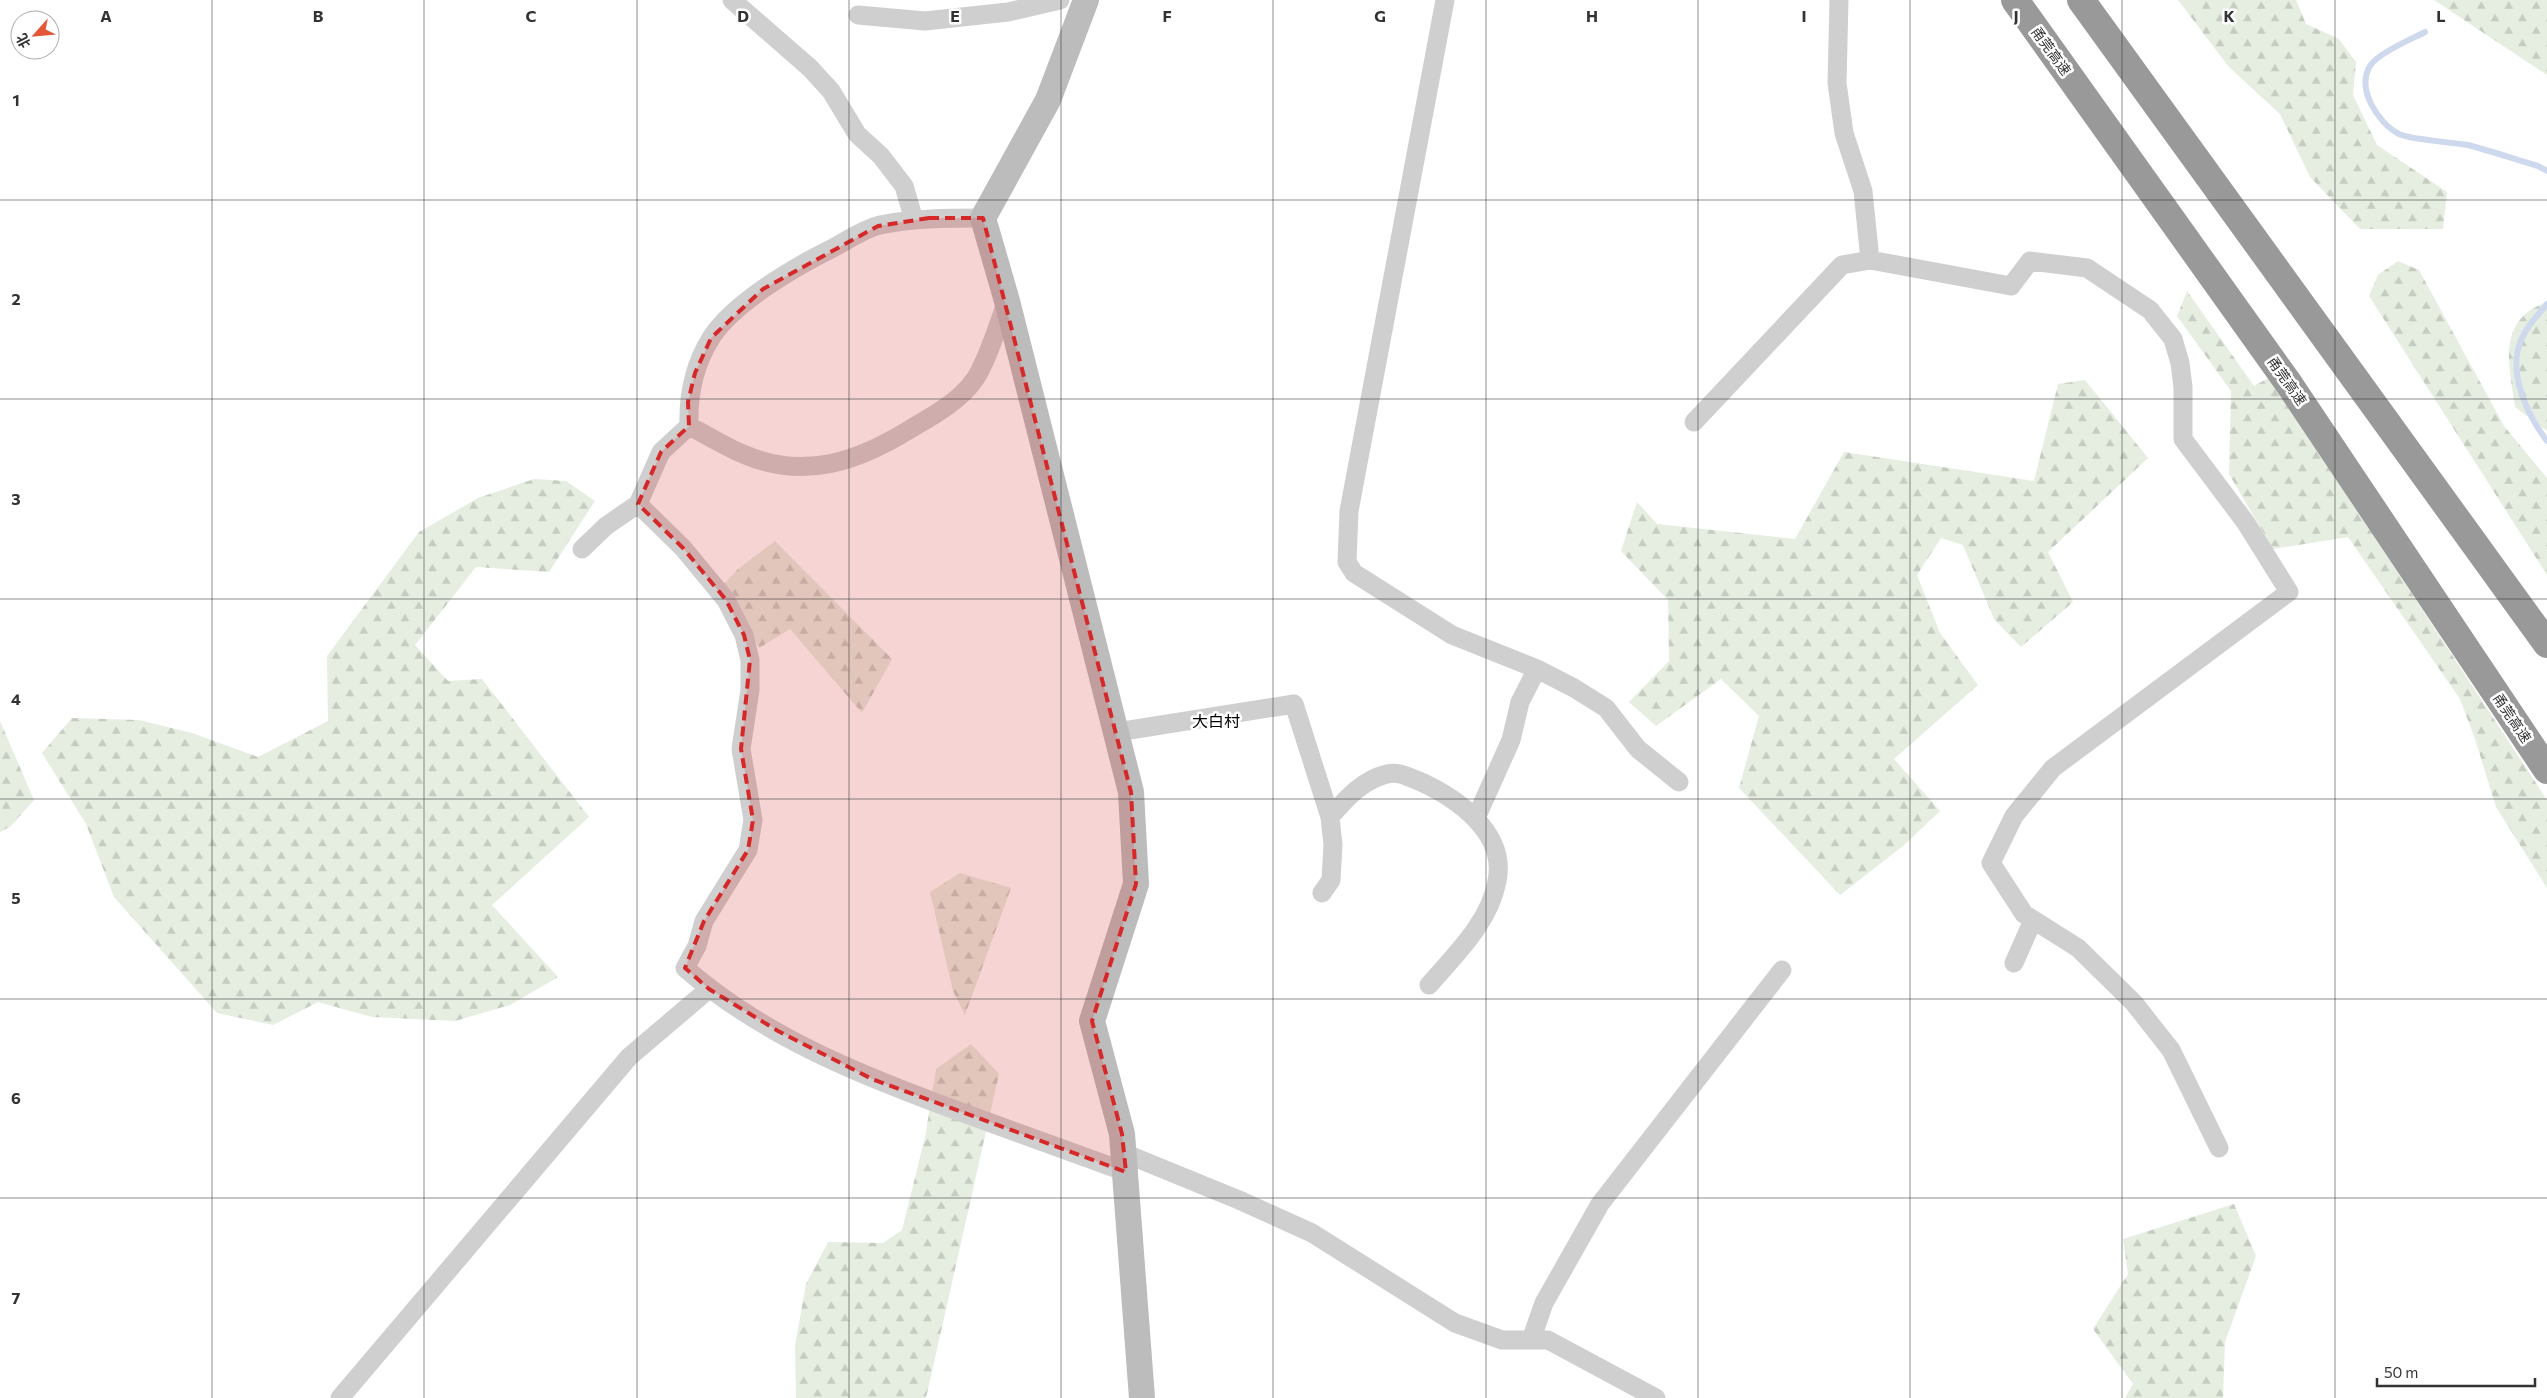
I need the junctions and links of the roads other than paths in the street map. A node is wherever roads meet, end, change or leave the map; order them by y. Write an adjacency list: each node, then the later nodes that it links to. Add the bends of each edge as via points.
1 (732, 0): 10 (street, via 810,68 831,91 858,134 881,156 904,186)
2 (1060, 0): 8 (street, via 1008,12 925,20)
3 (1086, 0): 9 (street, via 1048,100)
4 (1445, 0): 18 (street, via 1348,511 1347,562 1354,573 1452,635)
5 (1839, 0): 11 (street, via 1837,83 1844,133 1863,191)
6 (2015, 0): 20 (highway, 甬莞高速, via 2290,384)
7 (2081, 0): 17 (highway)
8 (858, 15)
9 (983, 218): 10 (street); 12 (street)
10 (914, 220): 14 (street, via 878,226 816,256 763,288 732,314 711,338 695,373 688,402)
11 (1870, 260): 13 (street, via 1842,265); 25 (street, via 2011,286 2030,261 2087,268 2150,310 2173,339 2180,363 2183,439 2246,523 2289,592 2053,768 2014,816 1990,863 2024,914)
12 (1007, 301): 14 (street, via 975,379 946,408 855,458 825,466 785,465 744,455); 19 (street)
13 (1694, 422)
14 (689, 426): 15 (street, via 661,452)
15 (638, 504): 16 (street, via 606,526); 29 (street, via 683,548 726,600 744,635 750,660 750,690 741,749 753,820 748,850 704,921 686,968)
16 (582, 549)
17 (2547, 644)
18 (1537, 669): 21 (street, via 1606,708 1638,749); 23 (street, via 1520,702 1511,740)
19 (1117, 732): 22 (street, via 1294,704); 31 (street, via 1131,792 1136,884 1092,1021 1122,1134)
20 (2547, 770)
21 (1679, 782)
22 (1330, 817): 23 (street, via 1353,791 1386,774 1400,773 1438,790); 24 (street, via 1333,845 1331,880)
23 (1476, 818): 28 (street, via 1498,859 1497,881 1485,916)
24 (1322, 892)
25 (2033, 920): 26 (street); 30 (street, via 2078,948 2134,1003 2171,1050)
26 (2014, 962)
27 (1782, 970): 32 (street, via 1600,1204 1544,1303)
28 (1429, 985)
29 (710, 989): 31 (street, via 778,1031 872,1079); 33 (street, via 629,1057)
30 (2219, 1148)
31 (1125, 1163): 32 (street, via 1239,1200 1312,1233 1455,1323 1502,1340); 34 (street)
32 (1531, 1340): 35 (street, via 1548,1340)
33 (340, 1398)
34 (1142, 1398)
35 (1656, 1398)

